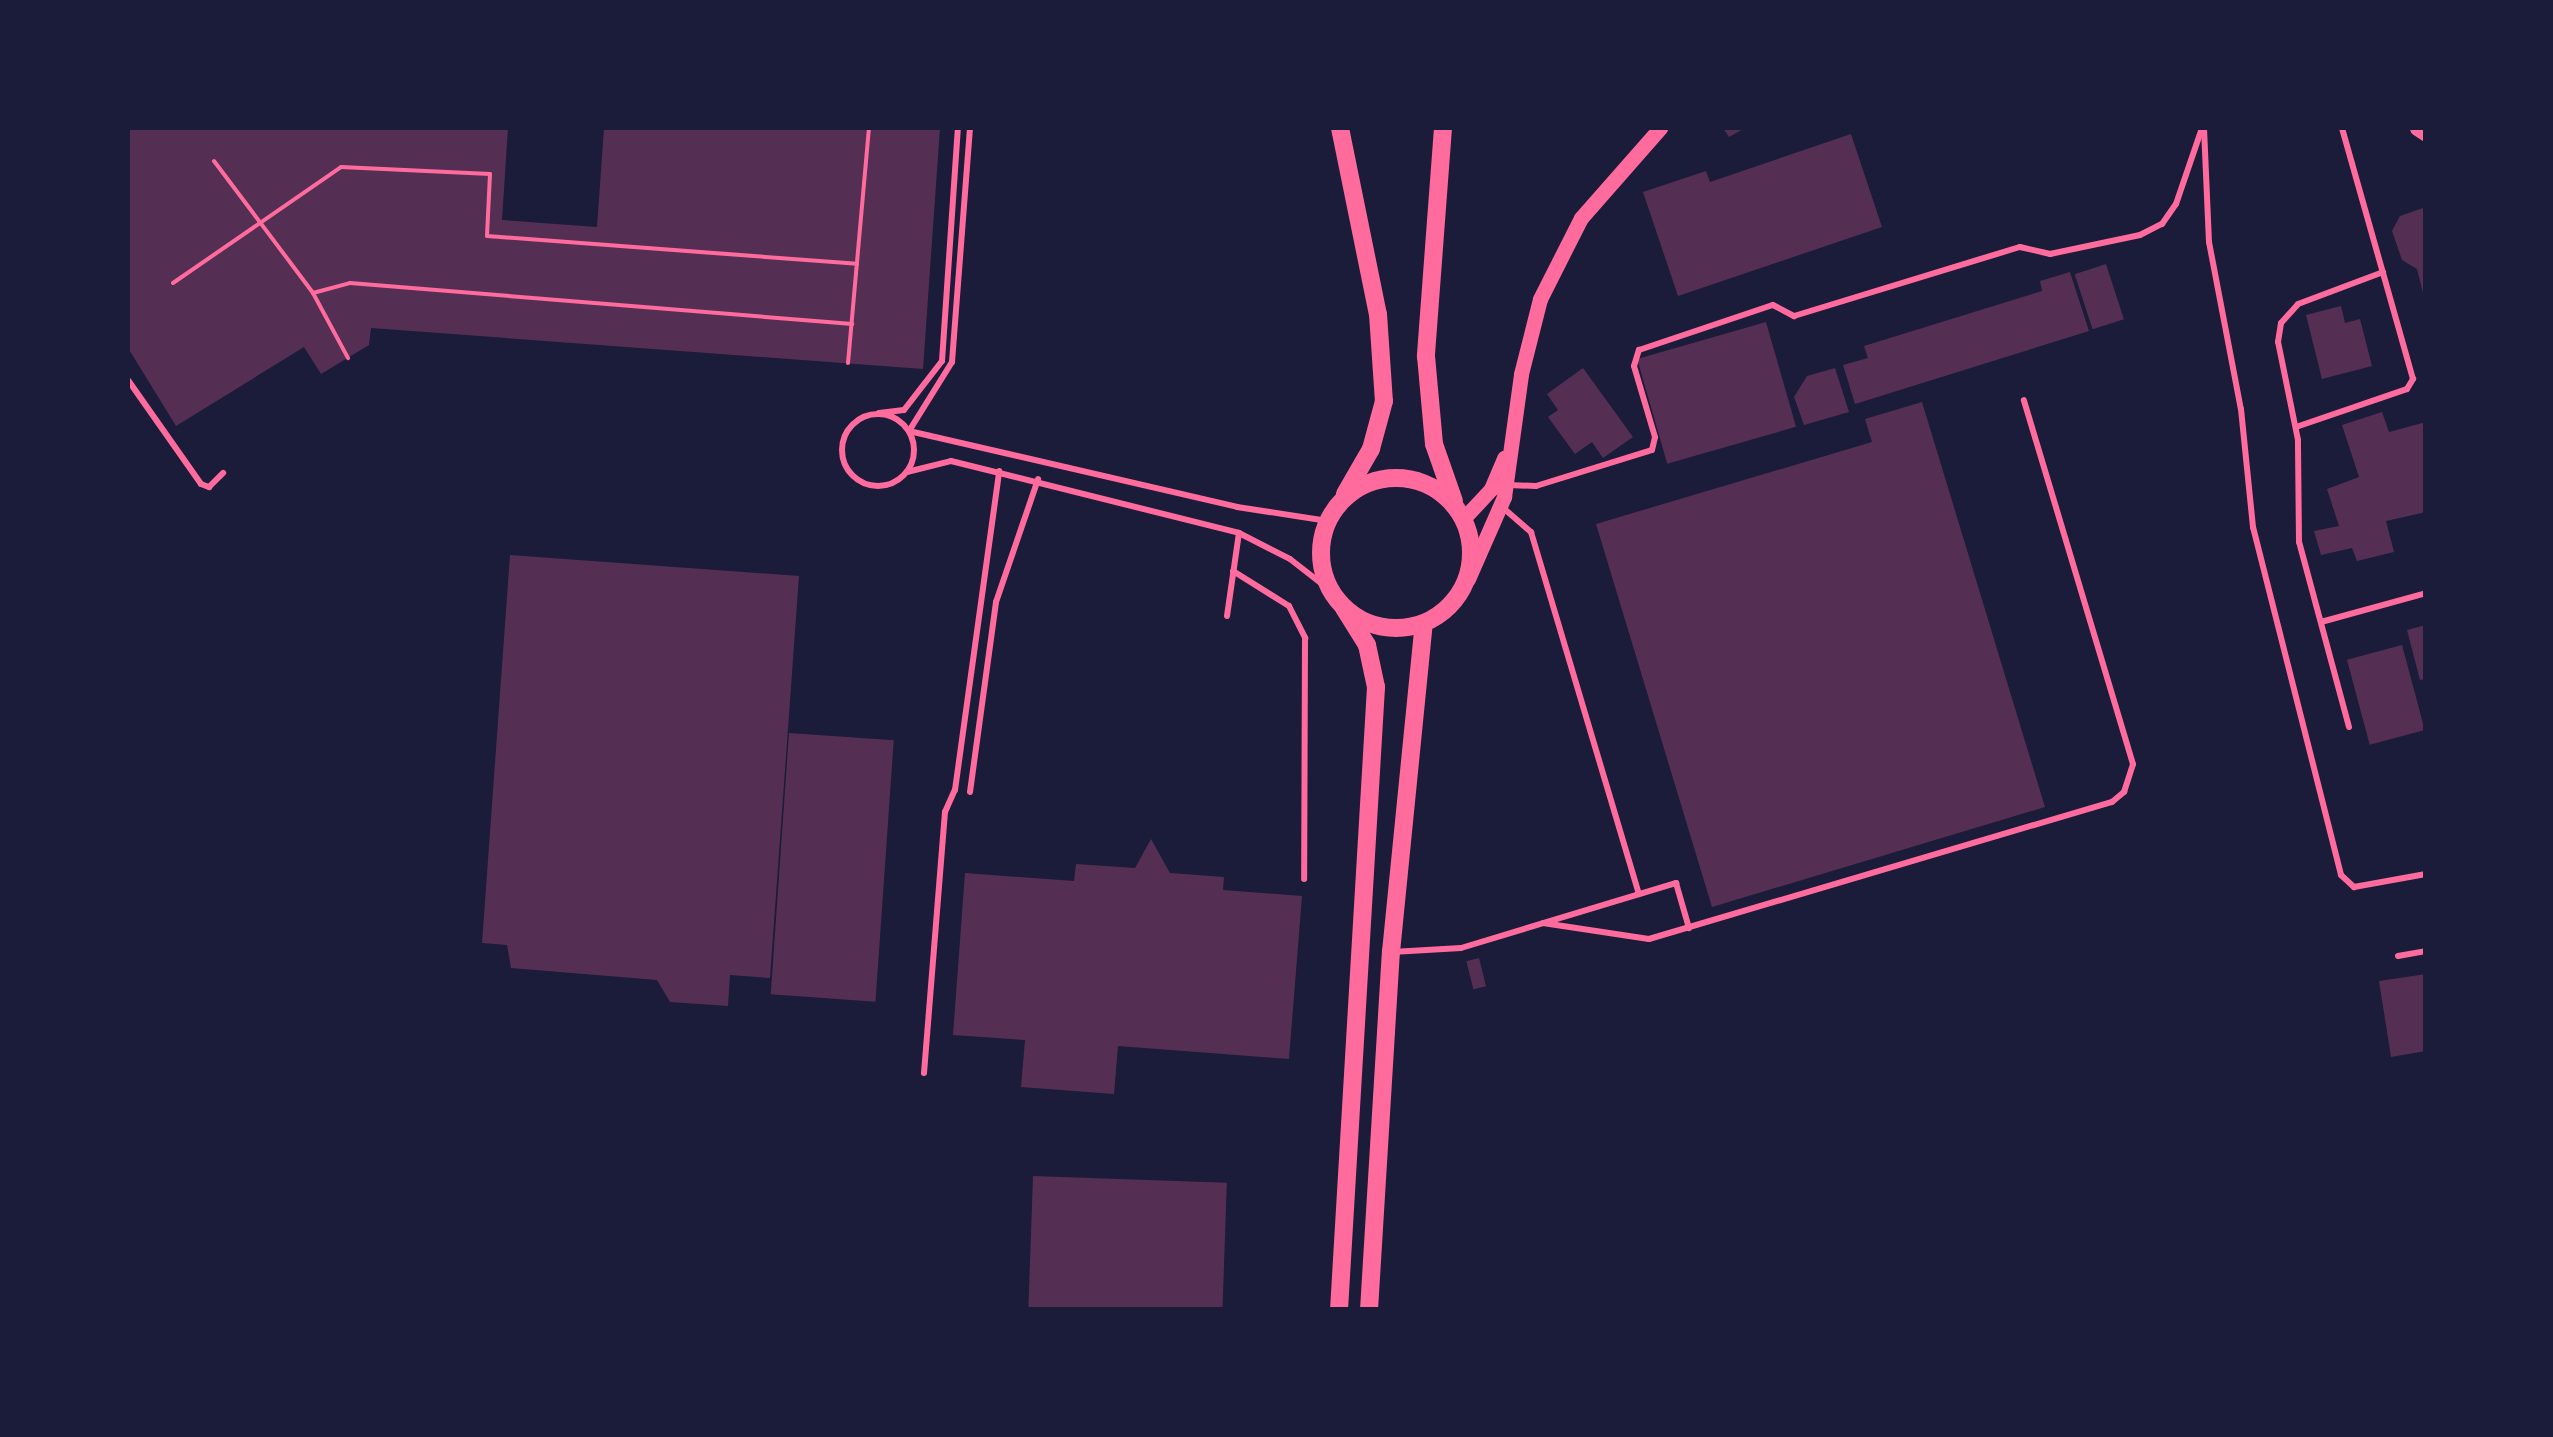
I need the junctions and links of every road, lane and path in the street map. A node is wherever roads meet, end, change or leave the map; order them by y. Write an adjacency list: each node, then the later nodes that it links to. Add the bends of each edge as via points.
1 (869, 128): 13 (path)
2 (958, 128): 22 (lane, via 942,362 904,410)
3 (970, 128): 25 (lane, via 952,362)
4 (1340, 128): 31 (main road, via 1378,314 1384,401 1371,448)
5 (1443, 128): 33 (main road, via 1426,356 1434,444)
6 (1660, 128): 23 (main road, via 1608,181 1561,252 1528,341)
7 (2203, 128): 30 (lane, via 2176,204 2151,229 2050,254 2020,247 1794,316 1773,305 1639,350 1634,366 1656,437 1652,450 1536,486); 46 (lane, via 2209,242 2242,409 2253,527 2341,875 2354,888)
8 (2342, 128): 14 (lane)
9 (2418, 128): 10 (main road)
10 (2426, 134)
11 (214, 160): 12 (path)
12 (258, 222): 13 (path, via 341,167 490,174 487,236); 15 (path); 16 (path)
13 (857, 264): 17 (path)
14 (2383, 272): 24 (lane, via 2298,304 2281,324 2278,342); 24 (lane, via 2411,386)
15 (173, 283)
16 (313, 293): 17 (path, via 350,284); 18 (path)
17 (852, 324): 19 (path)
18 (348, 358)
19 (848, 363)
20 (128, 380): 28 (lane, via 201,484 209,487)
21 (2024, 400): 50 (lane, via 2133,764 2128,786 2112,802)
22 (879, 414): 25 (lane); 27 (lane, via 860,418 846,433 844,462 856,478 875,486)
23 (1513, 425): 30 (main road); 33 (main road, via 1491,489)
24 (2296, 427): 42 (lane, via 2299,542)
25 (909, 430): 27 (lane, via 914,447); 34 (lane, via 1237,506)
26 (999, 471): 27 (lane, via 951,462); 29 (lane); 54 (lane, via 955,790 945,812)
27 (907, 472)
28 (222, 473)
29 (1038, 479): 35 (lane); 45 (lane, via 996,602)
30 (1506, 484): 32 (main road)
31 (1340, 502): 33 (main road, via 1378,480 1400,478 1440,492); 34 (main road)
32 (1501, 506): 37 (main road); 48 (lane, via 1530,532)
33 (1460, 512): 37 (main road, via 1472,554)
34 (1328, 520): 38 (main road, via 1321,544)
35 (1238, 534): 36 (lane); 38 (lane, via 1307,569)
36 (1233, 571): 41 (lane); 47 (lane, via 1289,606 1305,638)
37 (1468, 578): 43 (main road, via 1443,613)
38 (1330, 590): 40 (main road)
39 (2426, 593): 42 (lane)
40 (1344, 608): 43 (main road, via 1384,628); 55 (main road, via 1367,645 1376,688)
41 (1228, 616)
42 (2321, 622): 44 (lane)
43 (1424, 624): 52 (main road)
44 (2349, 728)
45 (970, 792)
46 (2426, 874)
47 (1304, 879)
48 (1639, 894): 49 (lane); 50 (lane, via 1676,883)
49 (1543, 923): 50 (lane, via 1649,940); 52 (lane, via 1461,948)
50 (1689, 928)
51 (2426, 951): 53 (lane)
52 (1391, 952): 56 (main road)
53 (2398, 956)
54 (924, 1073)
55 (1339, 1310)
56 (1369, 1310)

